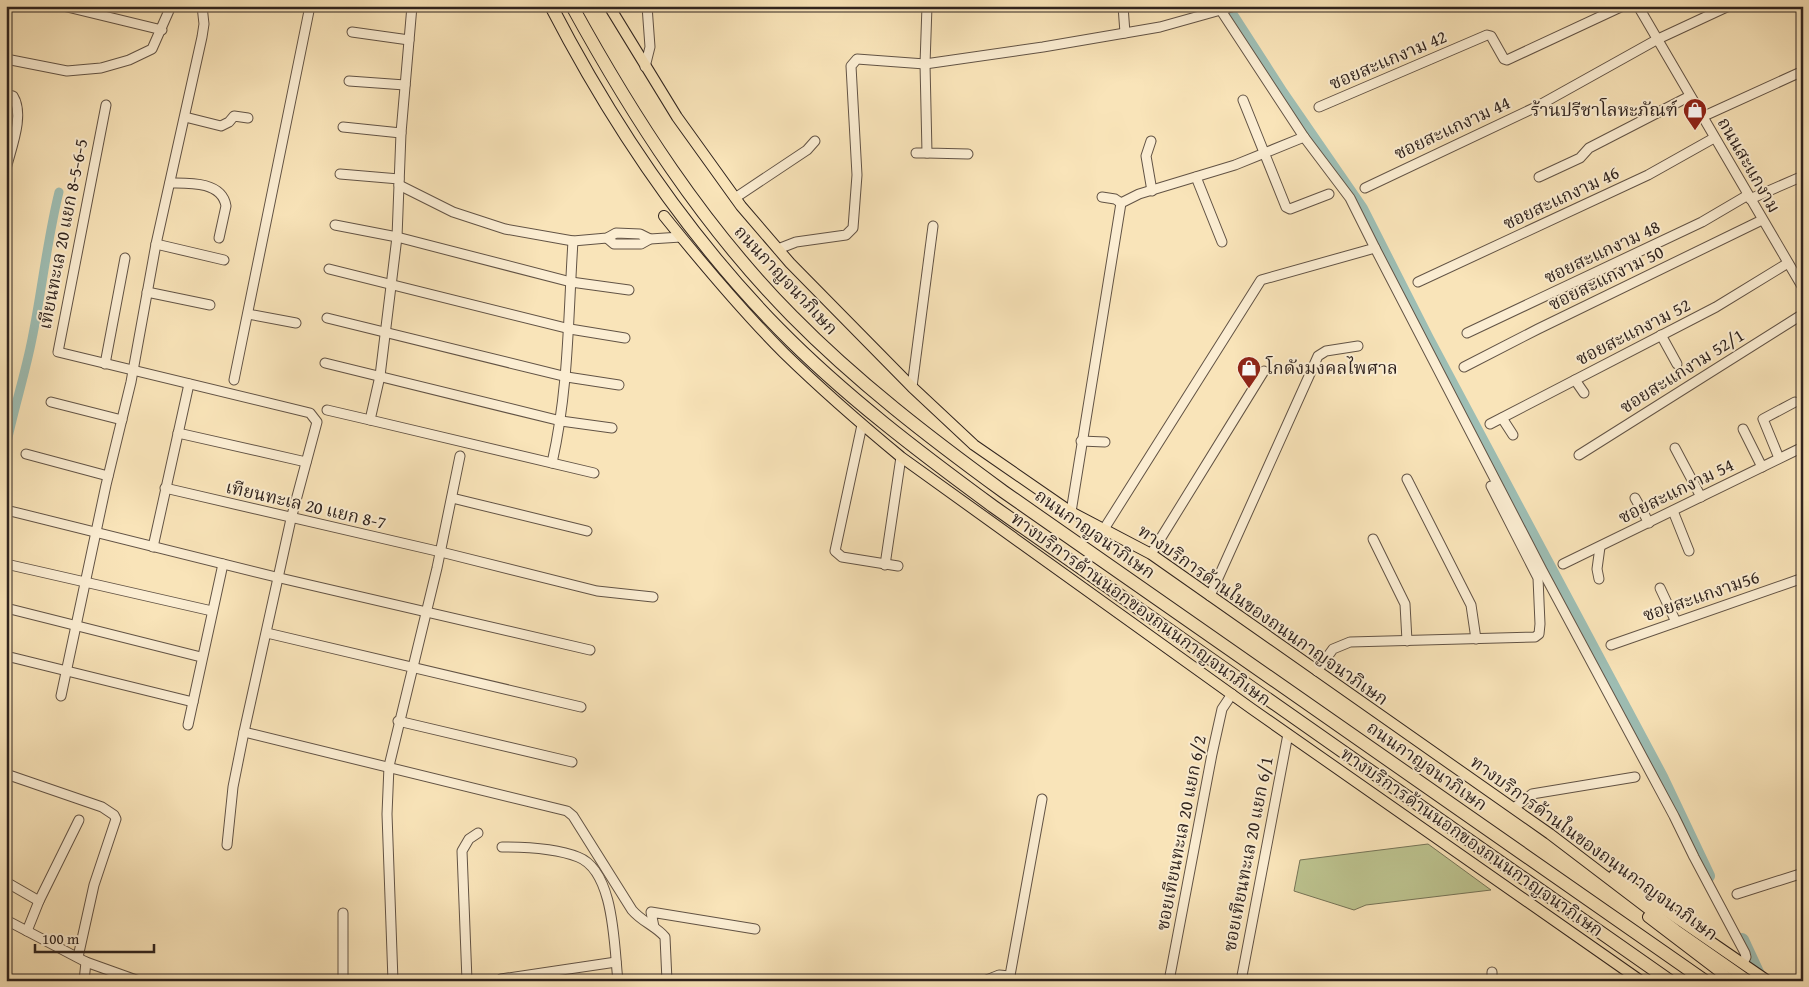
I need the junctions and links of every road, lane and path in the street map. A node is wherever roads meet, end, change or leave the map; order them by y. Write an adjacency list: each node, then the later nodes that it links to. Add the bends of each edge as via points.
1 (63, 6): 17 (street)
2 (171, 6): 17 (street)
3 (202, 6): 33 (street, via 202,37)
4 (310, 6): 84 (street)
5 (412, 6): 21 (street)
6 (551, 6): 227 (highway, ถนนกาญจนาภิเษก, via 661,189 720,263 779,328 836,383 912,447 994,507)
7 (572, 6): 228 (highway, ถนนกาญจนาภิเษก, via 676,176 737,256 792,316 848,369 922,432 1004,492)
8 (609, 6): 24 (main road, ทางบริการด้านในของถนนกาญจนาภิเษก)
9 (647, 6): 24 (street, via 650,47)
10 (927, 6): 23 (street)
11 (1123, 6): 19 (street)
12 (1235, 6): 16 (street)
13 (1623, 6): 32 (street, ซอยสะแกงาม 42, via 1507,60 1487,35)
14 (1638, 6): 20 (street, ถนนสะแกงาม)
15 (1728, 6): 20 (street, ซอยสะแกงาม 44)
16 (1219, 8): 19 (street, via 1185,21); 38 (street)
17 (162, 30): 22 (street, via 152,49 145,54 100,68 67,71)
18 (352, 32): 21 (street)
19 (1125, 33): 23 (street)
20 (1658, 39): 29 (street, ถนนสะแกงาม); 53 (street, ซอยสะแกงาม 44, via 1536,107)
21 (409, 40): 27 (street)
22 (6, 59)
23 (924, 64): 43 (street); 70 (street, via 853,62 857,175 853,228 846,235 796,242)
24 (645, 67): 58 (main road, ทางบริการด้านในของถนนกาญจนาภิเษก)
25 (1803, 72): 34 (street)
26 (349, 81): 27 (street)
27 (405, 85): 37 (street)
28 (6, 94): 46 (street, via 15,100 17,118)
29 (1690, 96): 34 (street, ถนนสะแกงาม); 50 (street)
30 (1243, 100): 44 (street)
31 (106, 105): 95 (street, เทียนทะเล 20 แยก 8-5-6-5, via 57,349 60,354)
32 (1319, 107)
33 (184, 116): 35 (street, via 221,126 234,116); 52 (street)
34 (1702, 117): 39 (street, ถนนสะแกงาม)
35 (248, 118)
36 (343, 127): 37 (street)
37 (401, 133): 51 (street)
38 (1304, 136): 44 (street); 71 (street, via 1350,198)
39 (1714, 138): 57 (street, ถนนสะแกงาม); 78 (street, ซอยสะแกงาม 46, via 1648,175)
40 (815, 141): 58 (street, via 807,150)
41 (1151, 141): 54 (street, via 1146,156)
42 (916, 153): 43 (street)
43 (927, 153): 45 (street)
44 (1265, 153): 49 (street); 55 (street, via 1286,207 1290,209)
45 (968, 154)
46 (6, 168)
47 (340, 174): 51 (street)
48 (1803, 176): 57 (street, ซอยสะแกงาม 48)
49 (1196, 177): 54 (street); 68 (street)
50 (1540, 177)
51 (399, 182): 64 (street); 67 (street, via 466,216 505,229)
52 (170, 183): 66 (street, via 209,186 218,193 226,206); 69 (street)
53 (1365, 188)
54 (1152, 191): 59 (street)
55 (1329, 194)
56 (1102, 197): 59 (street)
57 (1749, 197): 61 (street, ถนนสะแกงาม); 90 (street, ซอยสะแกงาม 48)
58 (735, 198): 70 (main road, ทางบริการด้านในของถนนกาญจนาภิเษก)
59 (1121, 203): 121 (street)
60 (664, 216): 65 (main road, ทางบริการด้านนอกของถนนกาญจนาภิเษก)
61 (1762, 220): 74 (street, ถนนสะแกงาม); 97 (street, ซอยสะแกงาม 50)
62 (334, 225): 64 (street)
63 (933, 226): 106 (street)
64 (397, 237): 77 (street); 79 (street)
65 (682, 237): 67 (street, via 650,239 640,234 616,233 607,238); 116 (main road, ทางบริการด้านนอกของถนนกาญจนาภิเษก, via 783,352)
66 (220, 238)
67 (573, 241): 77 (street)
68 (1222, 242)
69 (156, 244): 73 (street); 82 (street)
70 (778, 248): 106 (main road, ทางบริการด้านในของถนนกาญจนาภิเษก)
71 (1375, 248): 146 (street, via 1261,280); 212 (street, via 1745,953)
72 (125, 258): 95 (street)
73 (224, 260)
74 (1788, 263): 76 (street, ถนนสะแกงาม); 91 (street, ซอยสะแกงาม 52, via 1716,307)
75 (329, 269): 79 (street)
76 (1799, 271): 80 (street, ถนนสะแกงาม)
77 (571, 282): 81 (street); 88 (street)
78 (1418, 282)
79 (391, 286): 88 (street); 89 (street)
80 (1803, 288)
81 (629, 290)
82 (147, 292): 83 (street); 98 (street)
83 (210, 305)
84 (248, 314): 87 (street); 102 (street)
85 (1803, 314): 126 (street, ซอยสะแกงาม 52/1)
86 (327, 318): 89 (street)
87 (296, 323)
88 (570, 329): 92 (street); 101 (street)
89 (386, 332): 100 (street); 101 (street)
90 (1467, 333)
91 (1661, 335): 96 (street); 103 (street, ซอยสะแกงาม 52)
92 (625, 338)
93 (1358, 346): 165 (street, via 1326,351 1318,356)
94 (325, 363): 100 (street)
95 (104, 364): 98 (street, เทียนทะเล 20 แยก 8-5-6-5)
96 (1677, 364)
97 (1464, 367)
98 (133, 370): 104 (street, เทียนทะเล 20 แยก 8-5-6-5); 112 (street)
99 (1264, 371): 154 (street)
100 (380, 376): 113 (street); 114 (street)
101 (567, 377): 105 (street); 114 (street)
102 (234, 380)
103 (1575, 380): 107 (street); 111 (street, ซอยสะแกงาม 52)
104 (189, 384): 119 (street); 130 (street, เทียนทะเล 20 แยก 8-5-6-5, via 310,413 317,422)
105 (619, 384)
106 (912, 387): 143 (main road, ทางบริการด้านในของถนนกาญจนาภิเษก, via 974,445)
107 (1584, 393)
108 (51, 402): 112 (street)
109 (1794, 402): 129 (street, via 1763,419)
110 (327, 410): 113 (street)
111 (1502, 418): 115 (street, ซอยสะแกงาม 52); 120 (street)
112 (122, 420): 134 (street)
113 (370, 420): 131 (street)
114 (561, 421): 117 (street); 131 (street)
115 (1490, 424)
116 (862, 425): 128 (main road, ทางบริการด้านนอกของถนนกาญจนาภิเษก); 158 (street, via 835,550 842,556)
117 (612, 428)
118 (1743, 429): 132 (street)
119 (178, 433): 130 (street); 137 (street)
120 (1512, 435)
121 (1081, 441): 122 (street); 143 (street)
122 (1105, 442)
123 (1803, 447): 129 (street, ซอยสะแกงาม 54)
124 (1675, 448): 138 (street)
125 (26, 454): 134 (street)
126 (1579, 455)
127 (460, 456): 139 (street)
128 (901, 457): 158 (street); 182 (main road, ทางบริการด้านนอกของถนนกาญจนาภิเษก)
129 (1779, 458): 132 (street, ซอยสะแกงาม 54)
130 (306, 462): 144 (street)
131 (552, 463): 133 (street)
132 (1762, 467): 138 (street, ซอยสะแกงาม 54)
133 (594, 473)
134 (108, 476): 148 (street)
135 (1406, 479): 173 (street, via 1471,605)
136 (1491, 486): 173 (street, via 1536,572 1540,624 1539,634 1535,637)
137 (165, 488): 144 (street, เทียนทะเล 20 แยก 8-7); 150 (street)
138 (1702, 497): 142 (street, ซอยสะแกงาม 54)
139 (452, 498): 147 (street); 153 (street)
140 (1635, 498): 145 (street)
141 (6, 510): 148 (street)
142 (1672, 511): 145 (street, ซอยสะแกงาม 54); 152 (street)
143 (1071, 512): 146 (main road, ทางบริการด้านในของถนนกาญจนาภิเษก)
144 (292, 519): 153 (street, เทียนทะเล 20 แยก 8-7); 160 (street)
145 (1648, 523): 151 (street, ซอยสะแกงาม 54)
146 (1104, 529): 154 (main road, ทางบริการด้านในของถนนกาญจนาภิเษก)
147 (587, 531)
148 (96, 532): 150 (street); 163 (street)
149 (1373, 539): 174 (street, via 1405,604)
150 (153, 547): 156 (street)
151 (1600, 547): 157 (street, ซอยสะแกงาม 54); 162 (street)
152 (1689, 551)
153 (441, 552): 166 (street, เทียนทะเล 20 แยก 8-7, via 597,592); 169 (street)
154 (1151, 554): 165 (main road, ทางบริการด้านในของถนนกาญจนาภิเษก)
155 (6, 564): 163 (street)
156 (223, 564): 160 (street); 168 (street)
157 (1563, 564)
158 (885, 565): 159 (street)
159 (898, 566)
160 (280, 578): 169 (street); 172 (street)
161 (1803, 578): 170 (street, ซอยสะแกงาม56)
162 (1599, 579)
163 (85, 583): 168 (street); 171 (street)
164 (1660, 588): 170 (street)
165 (1210, 596): 181 (main road, ทางบริการด้านในของถนนกาญจนาภิเษก)
166 (653, 597)
167 (6, 608): 171 (street)
168 (212, 611): 178 (street)
169 (426, 612): 176 (street); 179 (street)
170 (1676, 622): 175 (street, ซอยสะแกงาม56)
171 (76, 626): 178 (street); 180 (street)
172 (267, 634): 179 (street); 188 (street)
173 (1476, 639): 174 (street)
174 (1407, 641): 181 (street, via 1350,642 1333,649)
175 (1611, 645)
176 (590, 650)
177 (6, 656): 180 (street)
178 (201, 657): 184 (street)
179 (413, 668): 185 (street); 186 (street)
180 (66, 670): 183 (street); 184 (street)
181 (1317, 671): 195 (main road, ทางบริการด้านในของถนนกาญจนาภิเษก)
182 (1232, 694): 189 (main road, ทางบริการด้านนอกของถนนกาญจนาภิเษก); 216 (street, ซอยเทียนทะเล 20 แยก 6/2, via 1222,710 1212,754)
183 (61, 696)
184 (193, 702): 187 (street)
185 (581, 707)
186 (398, 721): 190 (street); 191 (street)
187 (188, 725)
188 (245, 728): 191 (street, via 310,750); 199 (street, via 233,787)
189 (1288, 734): 225 (street, ซอยเทียนทะเล 20 แยก 6/1); 226 (main road, ทางบริการด้านนอกของถนนกาญจนาภิเษก)
190 (572, 762)
191 (389, 766): 207 (street, via 568,811 632,910 640,920); 220 (street, via 387,814)
192 (6, 774): 210 (street, via 102,807 114,815 115,824 94,884)
193 (1635, 777): 195 (street, via 1532,794)
194 (1042, 798): 214 (street)
195 (1514, 808): 198 (main road, ทางบริการด้านในของถนนกาญจนาภิเษก)
196 (79, 820): 204 (street)
197 (478, 833): 221 (street, via 462,850)
198 (1550, 834): 212 (main road); 229 (main road, via 1652,920); 230 (main road, ทางบริการด้านในของถนนกาญจนาภิเษก)
199 (227, 845)
200 (502, 847): 211 (street, via 529,847 579,857 588,863 606,889)
201 (1803, 873): 203 (street)
202 (6, 882): 204 (street)
203 (1737, 894)
204 (38, 901): 209 (street)
205 (343, 913): 219 (street)
206 (6, 920): 209 (street)
207 (654, 927): 208 (street, via 651,912); 223 (street, via 665,937)
208 (755, 929)
209 (27, 931): 210 (street)
210 (82, 959): 217 (street); 218 (street)
211 (616, 962): 213 (street); 222 (street)
212 (1743, 963): 231 (main road)
213 (557, 976): 215 (street)
214 (1009, 978): 224 (street, via 999,975)
215 (501, 979)
216 (1173, 980)
217 (84, 981)
218 (139, 981)
219 (343, 981)
220 (393, 981)
221 (467, 981)
222 (618, 981)
223 (667, 981)
224 (984, 981)
225 (1241, 981)
226 (1641, 981)
227 (1670, 981)
228 (1705, 981)
229 (1732, 981)
230 (1749, 981)
231 (1768, 981)

